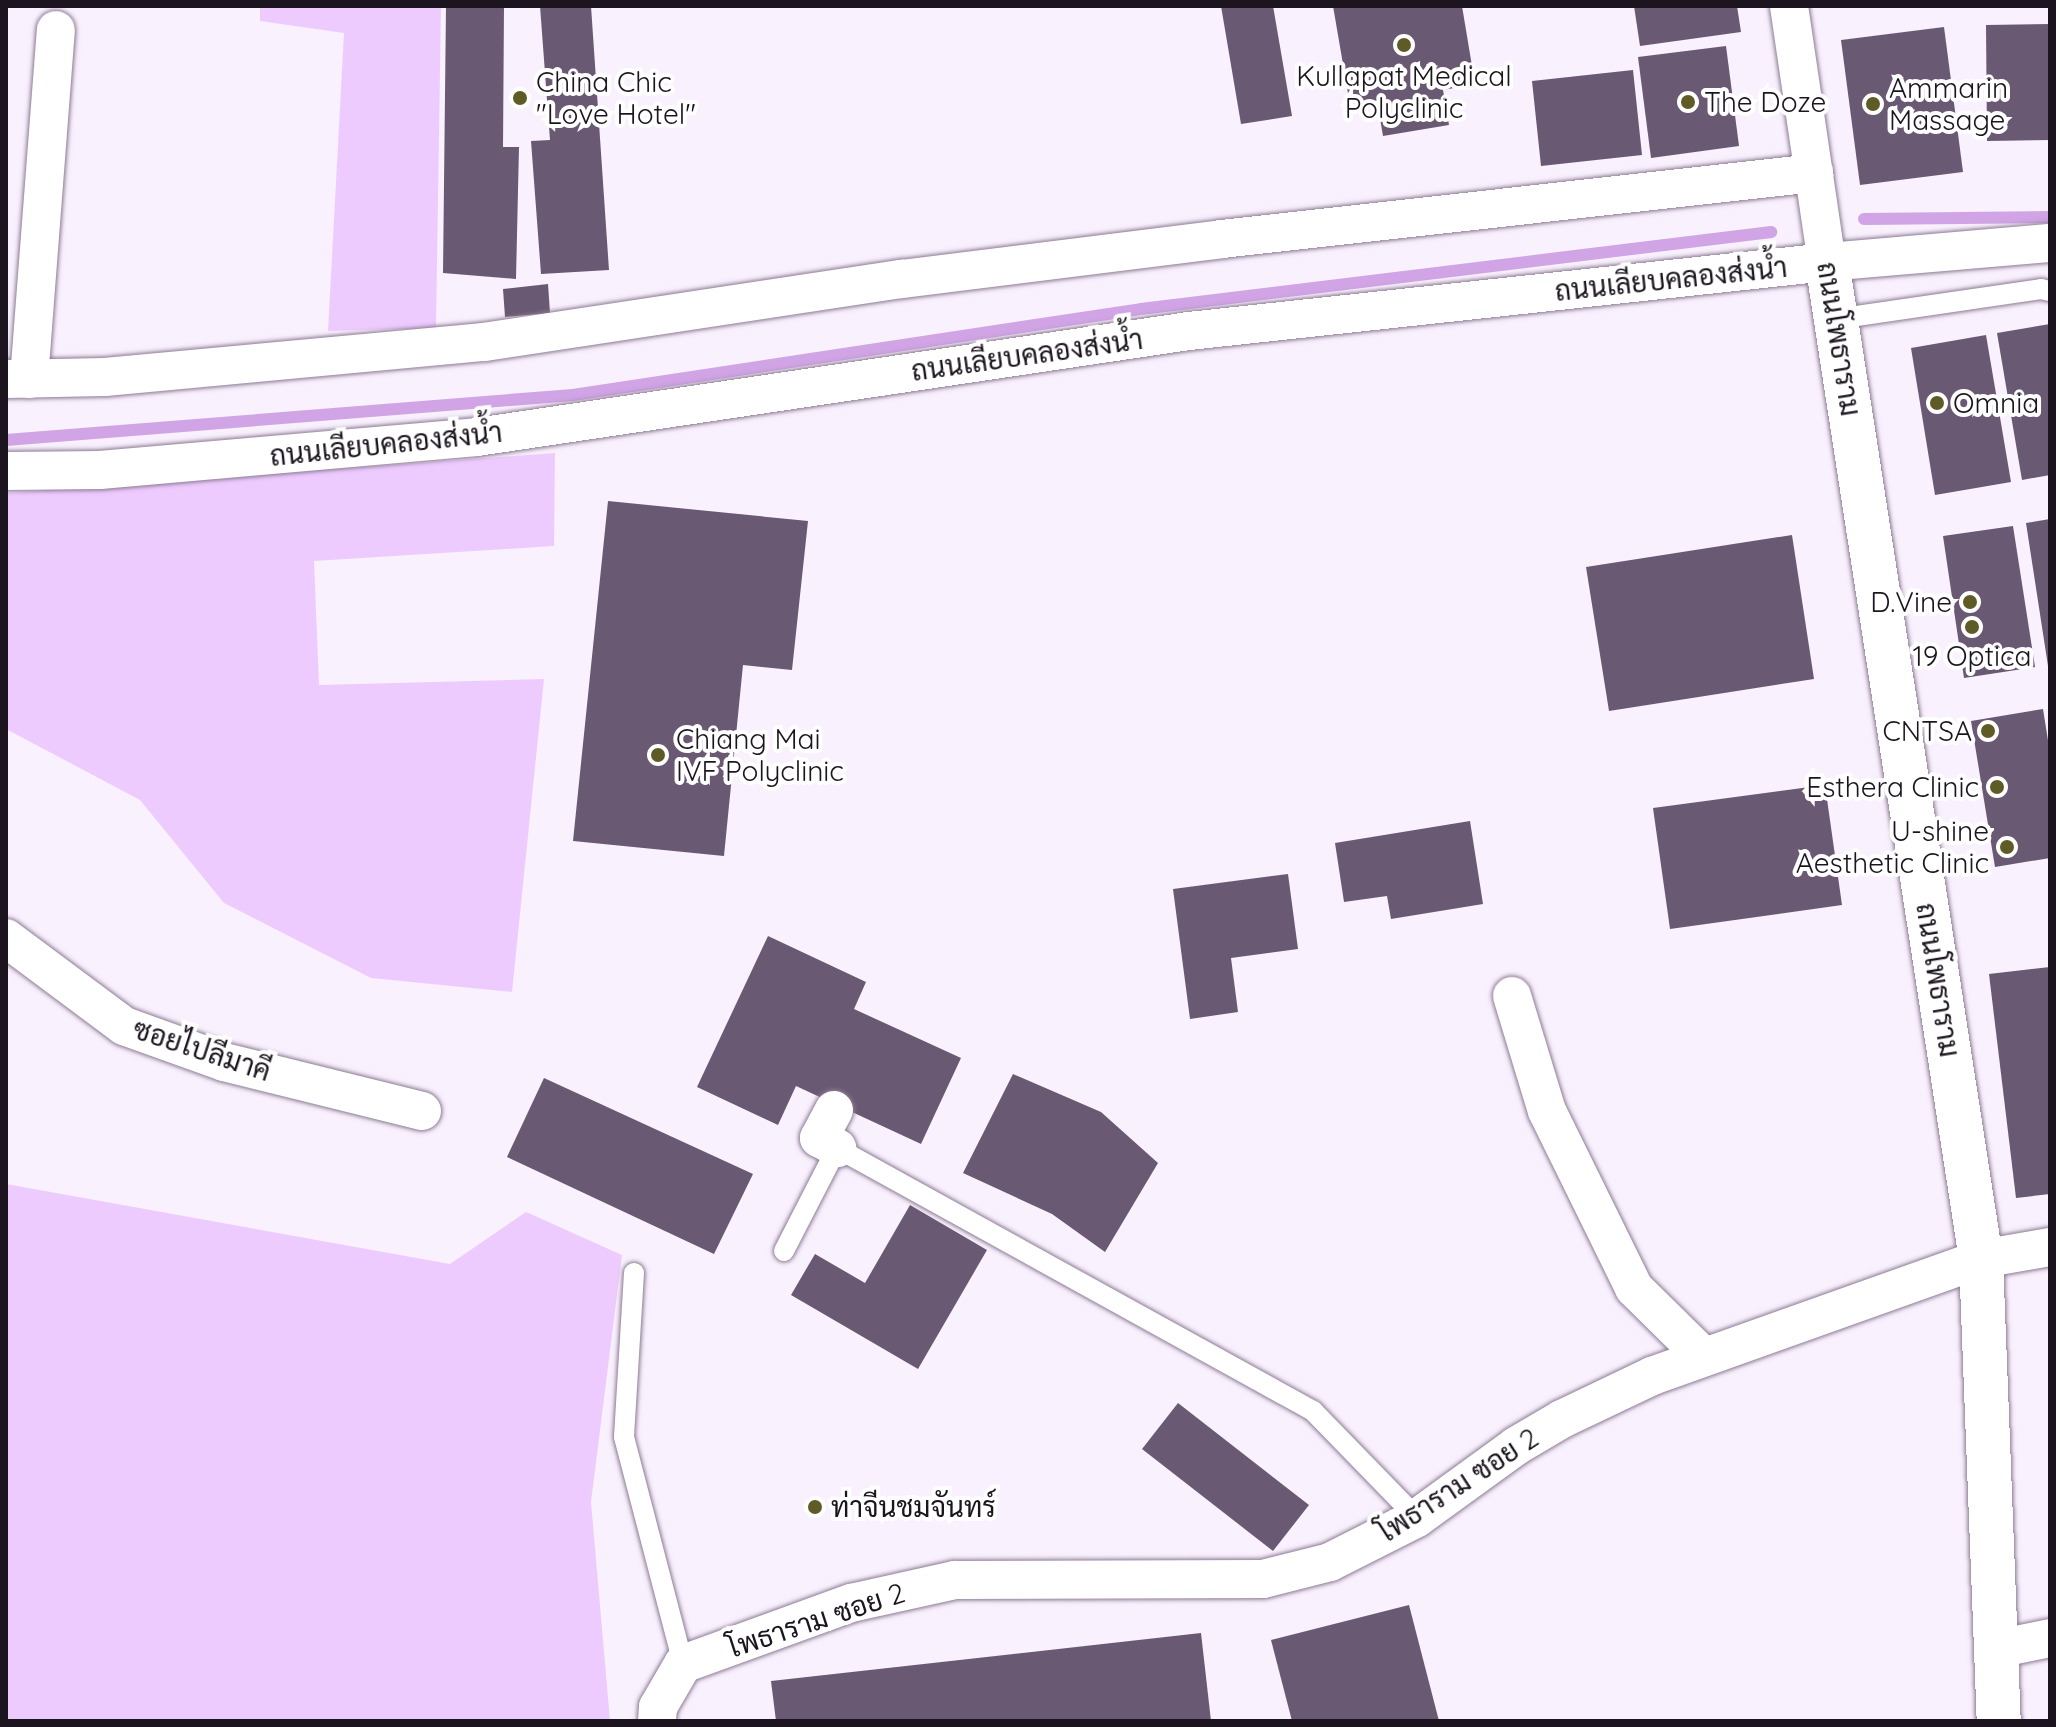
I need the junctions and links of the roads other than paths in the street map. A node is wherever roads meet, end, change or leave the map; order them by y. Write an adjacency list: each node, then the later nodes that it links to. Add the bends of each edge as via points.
1 (1789, 6): 3 (street, ถนนโพธาราม)
2 (56, 30): 8 (street)
3 (1814, 173): 5 (street, ถนนโพธาราม); 8 (street, via 1192,242 484,342 105,377)
4 (2050, 243): 5 (street, ถนนเลียบคลองส่งน้ำ)
5 (1827, 262): 7 (street, ถนนโพธาราม); 9 (street, ถนนเลียบคลองส่งน้ำ, via 1189,331 477,437 100,470)
6 (2050, 291): 7 (lane)
7 (1836, 319): 17 (street, ถนนโพธาราม)
8 (17, 379)
9 (6, 471)
10 (6, 938): 13 (street, ซอยไปลีมาคี, via 124,1026 224,1062)
11 (1512, 996): 19 (street, via 1547,1111 1634,1288)
12 (834, 1110): 14 (street, via 819,1138)
13 (422, 1111)
14 (837, 1148): 16 (lane); 20 (lane, via 1313,1411)
15 (2050, 1247): 17 (street, โพธาราม ซอย 2)
16 (784, 1251)
17 (1981, 1259): 19 (street, โพธาราม ซอย 2); 22 (street, ถนนโพธาราม)
18 (634, 1273): 23 (lane, via 624,1437)
19 (1704, 1357): 20 (street, โพธาราม ซอย 2, via 1562,1419)
20 (1417, 1518): 23 (street, โพธาราม ซอย 2, via 1330,1562 1263,1579 955,1580 851,1603)
21 (2050, 1638): 22 (street)
22 (1996, 1649): 25 (street, ถนนโพธาราม)
23 (683, 1664): 24 (street, via 658,1707)
24 (657, 1721)
25 (1999, 1721)

